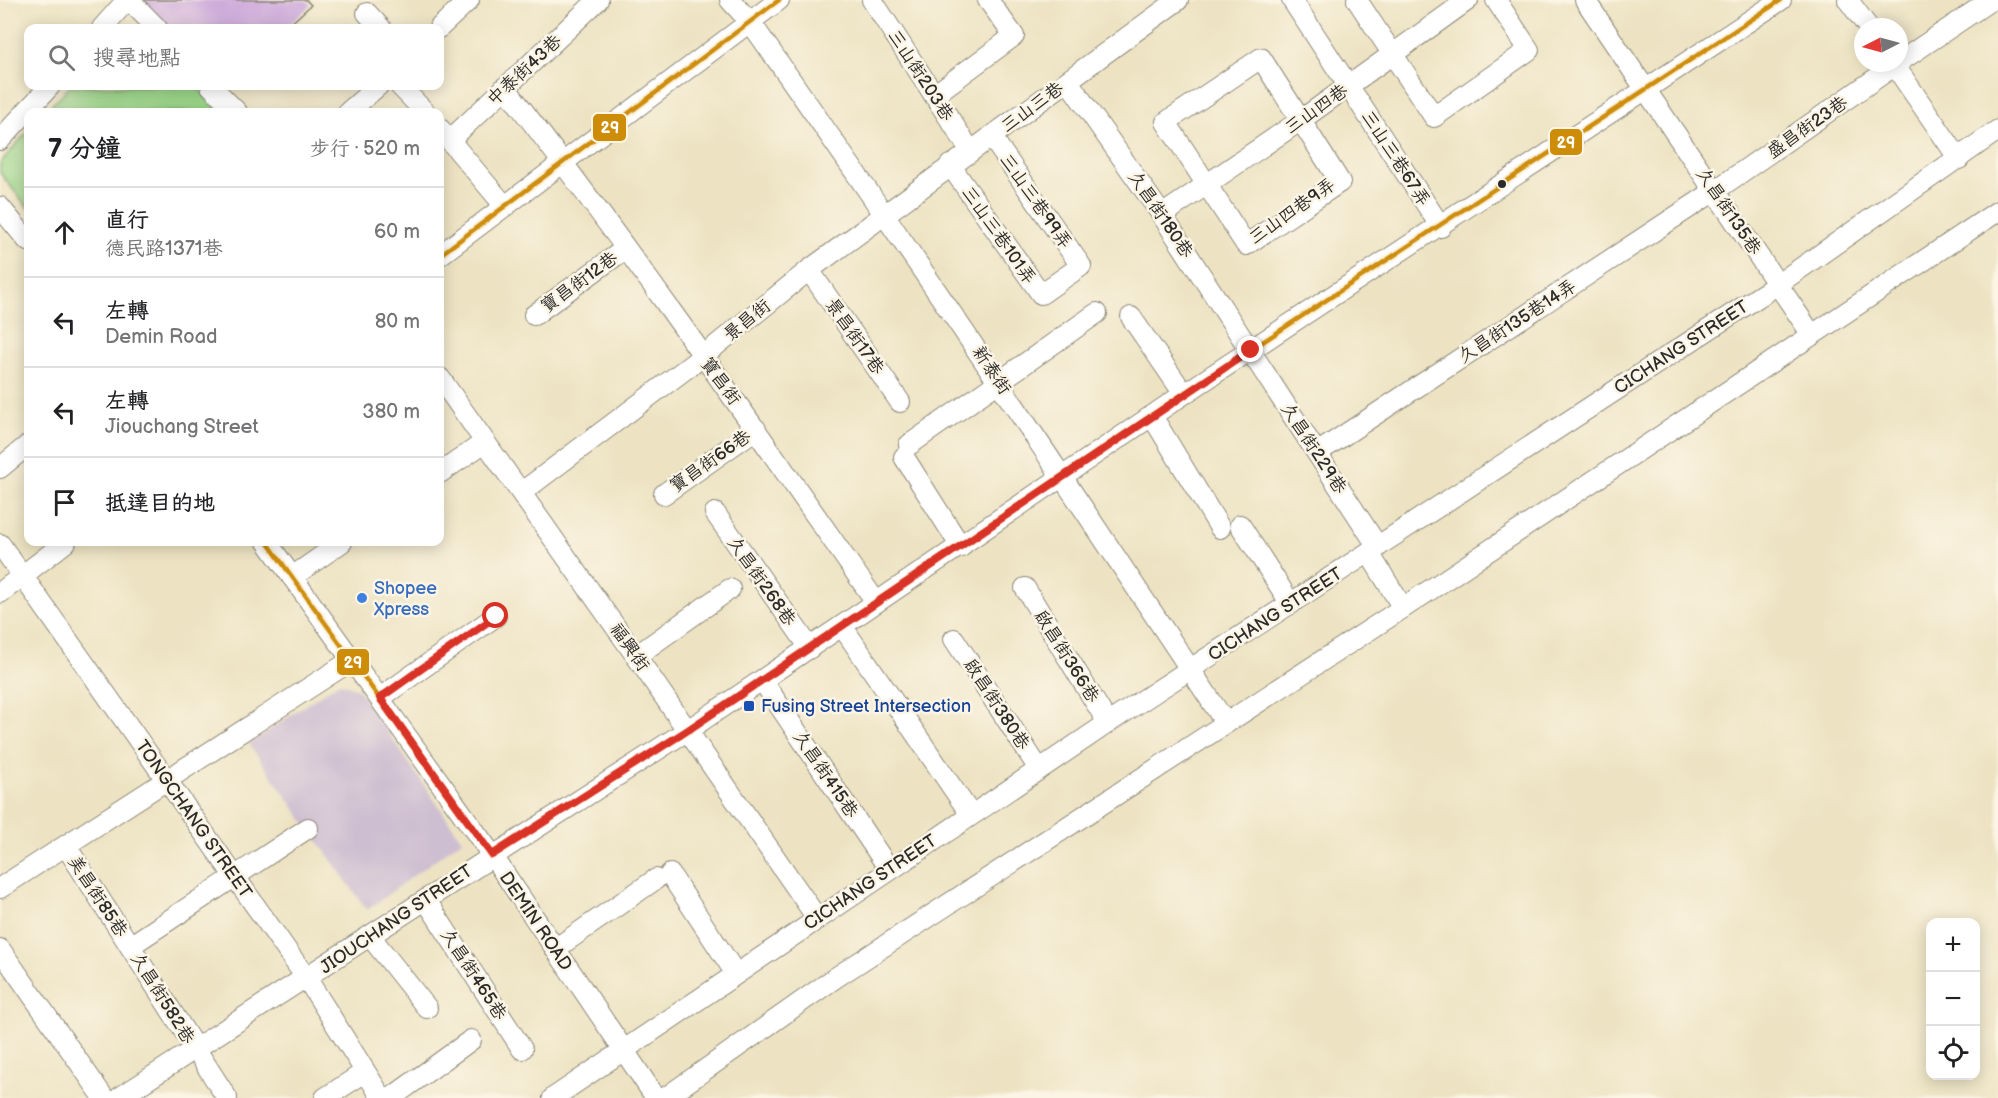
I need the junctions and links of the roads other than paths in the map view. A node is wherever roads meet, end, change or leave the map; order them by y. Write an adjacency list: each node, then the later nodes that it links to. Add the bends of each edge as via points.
1 (128, 0): 20 (street); 21 (street)
2 (469, 0): 23 (street)
3 (598, 0): 30 (street, 中泰街43巷)
4 (730, 0): 19 (street, 新泰街)
5 (779, 0): 19 (street)
6 (988, 0): 36 (street, via 1014,36)
7 (1178, 0): 28 (street, 三山三巷)
8 (1292, 0): 29 (street, 三山三巷67弄)
9 (1357, 0): 24 (street)
10 (1468, 0): 24 (street, 三山四巷)
11 (1496, 0): 24 (street, via 1529,50 1434,117)
12 (1781, 0): 31 (street, JIOUCHANG STREET)
13 (1848, 0): 18 (street)
14 (1991, 0): 25 (street, 盛昌街23巷)
15 (1594, 3): 31 (street, 久昌街135巷)
16 (881, 4): 36 (street, 三山街203巷)
17 (367, 13): 22 (street)
18 (1861, 18)
19 (751, 23): 49 (street); 56 (street, 新泰街)
20 (106, 24)
21 (153, 24)
22 (377, 24)
23 (443, 24)
24 (1392, 54): 29 (street, 三山四巷)
25 (1908, 55)
26 (1883, 72): 52 (street, 盛昌街23巷)
27 (1902, 72): 48 (street)
28 (1068, 81): 45 (street, 三山三巷); 57 (street, 久昌街180巷)
29 (1349, 86): 42 (street, 三山四巷); 58 (street, 三山三巷67弄)
30 (505, 87): 44 (street, 中泰街43巷); 49 (street, 寶昌街)
31 (1645, 88): 52 (street, 久昌街135巷); 58 (street, JIOUCHANG STREET)
32 (46, 90): 37 (street)
33 (215, 90): 38 (street)
34 (373, 90): 39 (street)
35 (404, 90): 40 (street)
36 (934, 95): 47 (street, 三山街203巷)
37 (30, 108)
38 (233, 108)
39 (353, 108)
40 (421, 108)
41 (24, 114): 46 (street)
42 (1301, 120): 51 (street, 三山四巷); 51 (street, 三山四巷9弄, via 1340,182 1246,245); 51 (street, via 1261,58 1166,122)
43 (1998, 130): 48 (street, CICHANG STREET)
44 (445, 135): 53 (street)
45 (991, 136): 47 (street, 三山三巷); 62 (street, 三山三巷99弄)
46 (0, 140)
47 (970, 150): 50 (street, 三山三巷)
48 (1959, 159): 64 (street, CICHANG STREET)
49 (563, 162): 53 (street); 60 (street, 寶昌街)
50 (950, 165): 56 (street, 三山三巷); 62 (street, 三山三巷101弄, via 1041,294)
51 (1206, 186): 57 (street, 三山四巷)
52 (1716, 190): 64 (street, 久昌街135巷); 79 (street, 久昌街135巷14弄)
53 (504, 206): 61 (street)
54 (0, 207): 59 (street)
55 (1998, 211): 68 (street)
56 (886, 215): 63 (street, 景昌街); 71 (street, 新泰街)
57 (1162, 215): 69 (street, 久昌街180巷)
58 (1441, 226): 69 (street, JIOUCHANG STREET)
59 (24, 236)
60 (625, 249): 66 (street, 寶昌街12巷); 70 (street, 寶昌街)
61 (444, 252)
62 (1081, 266)
63 (809, 270): 70 (street, 景昌街); 74 (street, 景昌街17巷)
64 (1778, 284): 68 (street, 久昌街135巷); 93 (street, CICHANG STREET)
65 (1097, 313): 71 (street)
66 (534, 315)
67 (1131, 317): 73 (street)
68 (1812, 335): 101 (street)
69 (1251, 350): 73 (street, JIOUCHANG STREET); 79 (street, 久昌街229巷)
70 (703, 356): 76 (street, 寶昌街); 83 (street, 景昌街)
71 (1001, 382): 82 (street, 新泰街); 92 (street, via 906,451)
72 (444, 384): 77 (street, 福興街)
73 (1184, 394): 75 (street, JIOUCHANG STREET)
74 (900, 402)
75 (1152, 416): 82 (street, JIOUCHANG STREET); 87 (street)
76 (756, 429): 84 (street, 寶昌街66巷); 99 (street, 寶昌街)
77 (485, 442): 81 (street); 83 (street, 福興街)
78 (24, 449): 80 (street)
79 (1317, 453): 93 (street, 久昌街229巷)
80 (0, 468)
81 (444, 470)
82 (1063, 476): 92 (street, JIOUCHANG STREET); 108 (street, 新泰街)
83 (522, 492): 106 (street, 福興街)
84 (664, 494)
85 (715, 513): 105 (street, 久昌街268巷)
86 (1240, 525): 100 (street)
87 (1220, 528)
88 (0, 544): 94 (street, TONGCHANG STREET)
89 (61, 546): 94 (street)
90 (270, 546): 95 (street, DEMIN ROAD)
91 (336, 546): 95 (street)
92 (961, 547): 99 (street, JIOUCHANG STREET)
93 (1374, 550): 100 (street, CICHANG STREET); 101 (street, 久昌街229巷)
94 (23, 575): 98 (street); 115 (street, TONGCHANG STREET)
95 (292, 577): 107 (street, DEMIN ROAD)
96 (1025, 588): 112 (street, 啟昌街366巷)
97 (730, 589): 106 (street)
98 (0, 593)
99 (876, 602): 103 (street, JIOUCHANG STREET)
100 (1291, 604): 108 (street, CICHANG STREET)
101 (1403, 608): 111 (street)
102 (496, 616): 110 (street)
103 (842, 626): 105 (street, JIOUCHANG STREET); 116 (street)
104 (954, 639): 114 (street, 啟昌街380巷)
105 (810, 648): 109 (street, JIOUCHANG STREET)
106 (636, 656): 113 (street, 福興街)
107 (352, 660): 110 (street, DEMIN ROAD); 115 (street)
108 (1191, 669): 111 (street, 新泰街); 112 (street, CICHANG STREET)
109 (762, 680): 113 (street, JIOUCHANG STREET); 120 (street, 久昌街415巷)
110 (380, 698): 119 (street, DEMIN ROAD)
111 (1225, 722): 145 (street, via 835,978)
112 (1108, 723): 114 (street, CICHANG STREET)
113 (688, 730): 119 (street, JIOUCHANG STREET); 124 (street, 福興街)
114 (1039, 769): 116 (street, CICHANG STREET)
115 (167, 780): 118 (street); 121 (street, TONGCHANG STREET)
116 (971, 814): 120 (street, CICHANG STREET)
117 (308, 828): 121 (street)
118 (66, 846): 122 (street); 126 (street, 美昌街85巷)
119 (492, 855): 123 (street, JIOUCHANG STREET); 128 (street, DEMIN ROAD)
120 (889, 869): 124 (street, CICHANG STREET)
121 (235, 877): 126 (street); 130 (street, TONGCHANG STREET)
122 (0, 888)
123 (426, 900): 125 (street, JIOUCHANG STREET); 134 (street, 久昌街465巷)
124 (817, 918): 129 (street, CICHANG STREET)
125 (370, 936): 130 (street, JIOUCHANG STREET); 131 (street)
126 (130, 946): 133 (street, 久昌街582巷)
127 (0, 949): 137 (street)
128 (555, 949): 129 (street, via 663,876); 135 (street, DEMIN ROAD)
129 (736, 974): 135 (street, CICHANG STREET)
130 (307, 979): 133 (street, JIOUCHANG STREET); 136 (street, TONGCHANG STREET)
131 (427, 1008)
132 (471, 1040): 142 (street)
133 (195, 1049): 138 (street, JIOUCHANG STREET); 139 (street, 久昌街582巷)
134 (522, 1049)
135 (624, 1051): 143 (street, CICHANG STREET); 144 (street, DEMIN ROAD)
136 (365, 1072): 140 (street); 141 (street, TONGCHANG STREET)
137 (104, 1098)
138 (119, 1098)
139 (227, 1098)
140 (326, 1098)
141 (382, 1098)
142 (391, 1098)
143 (553, 1098)
144 (656, 1098)
145 (664, 1098)

